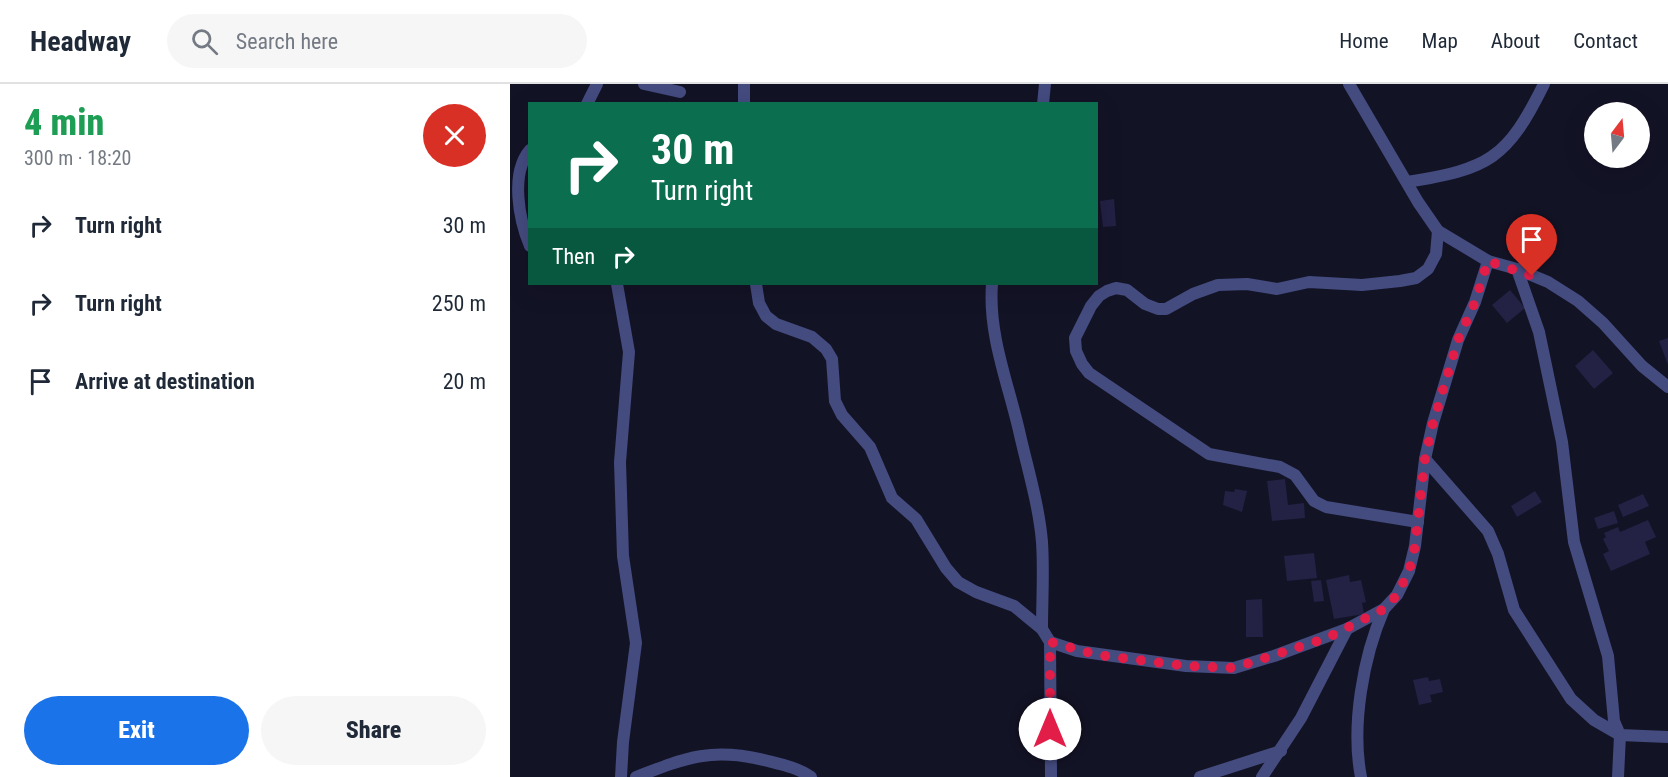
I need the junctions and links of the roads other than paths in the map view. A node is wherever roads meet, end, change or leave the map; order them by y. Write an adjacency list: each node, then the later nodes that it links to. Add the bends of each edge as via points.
1 (597, 84): 8 (street)
2 (644, 84): 7 (street)
3 (744, 84): 9 (street)
4 (1045, 84): 10 (street)
5 (1349, 84): 12 (street)
6 (1544, 84): 12 (street, via 1517,134 1500,152 1465,169)
7 (681, 93)
8 (588, 102)
9 (744, 102)
10 (1043, 102)
11 (528, 155): 14 (street, via 519,176 521,213)
12 (1407, 182): 13 (street)
13 (1438, 231): 15 (street); 22 (street, via 1436,254 1428,269 1416,278 1362,285 1309,282 1277,289 1225,284 1202,290 1166,309 1145,304 1127,290 1116,288 1099,296 1076,338 1076,351 1089,373 1209,454 1280,467 1295,475 1314,501 1326,507)
14 (528, 239)
15 (1488, 261): 16 (street); 21 (street, via 1446,376)
16 (1516, 269): 20 (street, via 1548,282 1578,301); 27 (street, via 1539,332 1555,402 1574,542 1603,637 1614,721)
17 (617, 285): 30 (street, via 629,352 620,462 623,556 636,643)
18 (756, 285): 24 (street, via 766,316 776,324 812,337 826,349 832,359 835,400 842,415 870,447 892,498 916,519 952,575 976,592 1014,606)
19 (992, 285): 24 (street, via 995,339 1041,534)
20 (1668, 387)
21 (1425, 459): 22 (street); 27 (street, via 1488,531 1514,610 1571,699 1594,720)
22 (1418, 522): 23 (street, via 1409,571 1397,595)
23 (1384, 609): 25 (street); 36 (street, via 1372,636 1360,703 1356,752)
24 (1042, 629): 26 (street)
25 (1347, 629): 26 (street, via 1234,668 1098,655); 29 (street)
26 (1050, 642): 33 (street)
27 (1620, 735): 28 (street); 37 (street)
28 (1668, 737)
29 (1281, 751): 34 (street); 35 (street)
30 (621, 777)
31 (636, 777): 32 (street, via 675,761 706,754 743,755 800,769)
32 (811, 777)
33 (1051, 777)
34 (1200, 777)
35 (1262, 777)
36 (1361, 777)
37 (1618, 777)

